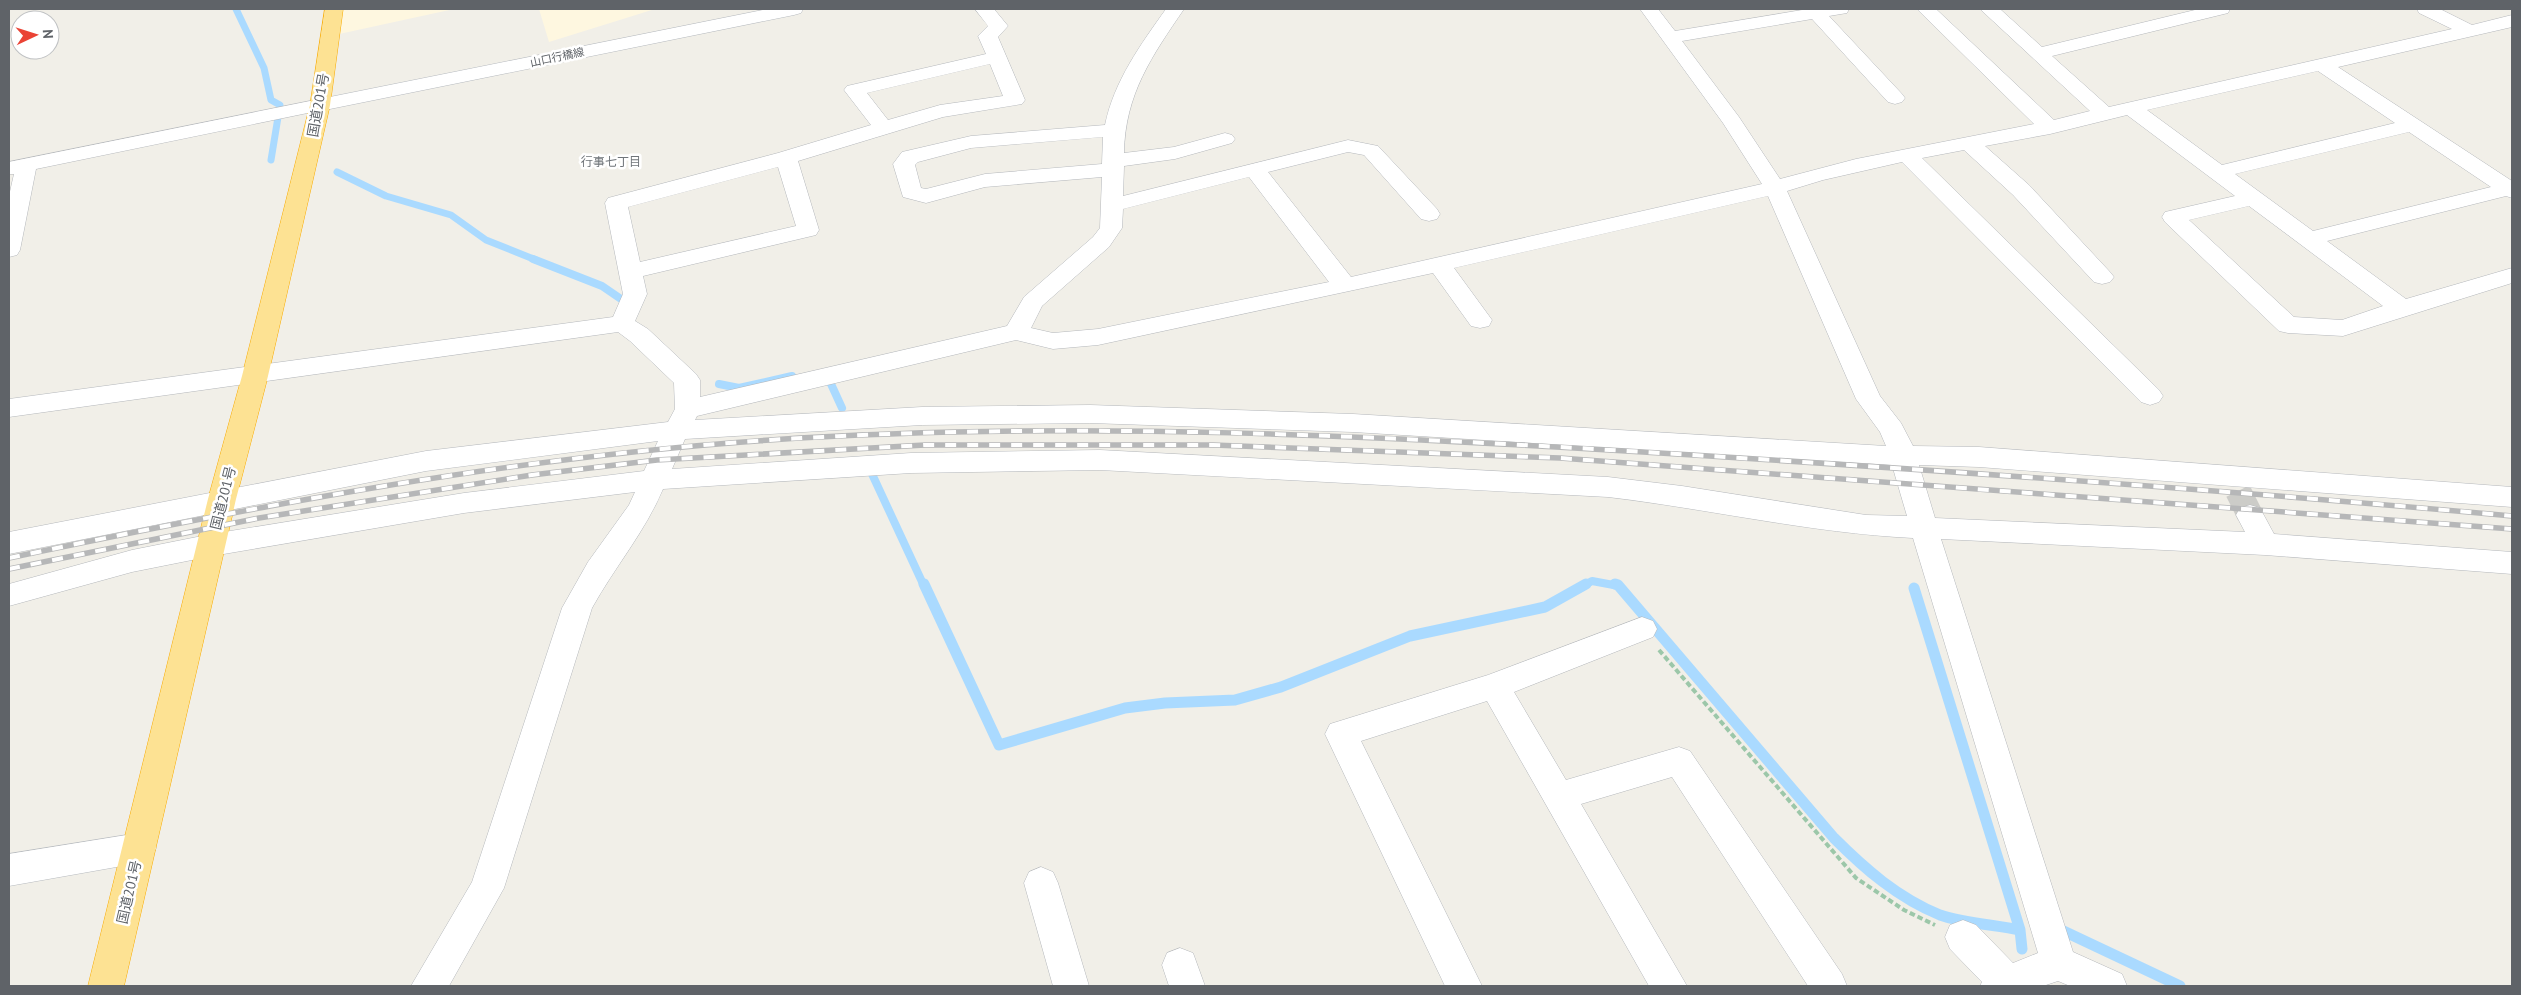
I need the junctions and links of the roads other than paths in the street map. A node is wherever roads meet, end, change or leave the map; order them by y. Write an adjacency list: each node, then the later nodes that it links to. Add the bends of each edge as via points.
1 (334, 9): 19 (highway, 国道201号)
2 (794, 9): 19 (street, 山口行橋線)
3 (984, 9): 16 (street, via 999,26 988,36)
4 (1176, 9): 25 (street, via 1130,81 1119,106)
5 (1649, 9): 14 (street)
6 (1840, 9): 11 (street)
7 (1926, 9): 24 (street)
8 (1989, 9): 15 (street)
9 (2221, 9): 15 (street)
10 (2426, 9): 13 (street)
11 (1816, 13): 14 (street); 18 (street)
12 (2512, 21): 13 (street)
13 (2468, 30): 17 (street)
14 (1670, 37): 34 (street, via 1732,121)
15 (2038, 53): 21 (street)
16 (997, 57): 23 (street, via 1015,100 940,111); 23 (street, via 854,90)
17 (2321, 64): 20 (street); 22 (street)
18 (1894, 98)
19 (320, 105): 31 (street, 山口行橋線); 50 (highway, 国道201号)
20 (2131, 108): 21 (street); 33 (street)
21 (2105, 114): 24 (street)
22 (2411, 125): 33 (street); 35 (street)
23 (884, 127): 29 (street)
24 (2050, 128): 27 (street)
25 (1114, 130): 30 (street); 30 (street, via 971,142 910,157 904,164 911,192 926,196 985,181)
26 (1225, 139): 30 (street)
27 (1969, 143): 28 (street); 44 (street, via 2021,190)
28 (1908, 156): 34 (street, via 1805,178); 51 (street)
29 (786, 158): 42 (street, via 616,203); 42 (street, via 808,230)
30 (1113, 165): 37 (street)
31 (18, 166): 40 (street)
32 (1255, 170): 37 (street); 38 (street, via 1348,146 1371,150); 45 (street)
33 (2218, 172): 36 (street)
34 (1775, 188): 41 (street); 54 (street, via 1869,399 1892,428)
35 (2510, 189): 39 (street)
36 (2253, 198): 39 (street); 46 (street, via 2173,217 2288,325 2343,328)
37 (1112, 205): 49 (street, via 1111,228 1101,242 1032,302)
38 (1429, 214)
39 (2309, 239): 46 (street)
40 (9, 250)
41 (1439, 265): 45 (street); 47 (street)
42 (630, 272): 48 (street, via 635,294)
43 (2512, 275): 46 (street)
44 (2102, 277)
45 (1345, 286): 49 (street, via 1098,337 1053,341)
46 (2402, 308)
47 (1480, 320)
48 (622, 324): 50 (street); 53 (street, via 639,335 687,380)
49 (1016, 332): 53 (street)
50 (255, 376): 52 (street); 57 (highway, 国道201号)
51 (2150, 396)
52 (9, 408)
53 (682, 419): 54 (street, via 1090,414 1192,416); 55 (street); 57 (street, via 426,461)
54 (1903, 455): 56 (street, via 1979,458 2234,483); 59 (street)
55 (654, 480): 59 (street, via 911,463 1100,460 1608,488 1682,496 1866,525); 61 (street, via 464,503); 76 (street, via 641,509 598,570 577,608 487,888)
56 (2512, 497)
57 (222, 500): 60 (street); 61 (highway, 国道201号)
58 (2250, 515): 62 (street)
59 (1925, 527): 62 (street); 72 (street, via 1945,601)
60 (9, 543)
61 (212, 544): 64 (street); 68 (highway, 国道201号)
62 (2265, 544): 63 (street)
63 (2512, 563)
64 (9, 595)
65 (1642, 629): 66 (street)
66 (1494, 686): 67 (street); 73 (street, via 1341,734)
67 (1559, 796): 78 (street); 79 (street, via 1679,761)
68 (139, 848): 69 (street); 75 (highway, 国道201号)
69 (9, 870)
70 (1041, 883): 77 (street)
71 (1963, 937): 74 (street)
72 (2059, 963): 74 (street); 80 (street)
73 (1455, 984)
74 (2005, 985)
75 (106, 986)
76 (429, 986)
77 (1071, 986)
78 (1669, 986)
79 (1829, 986)
80 (2109, 986)

